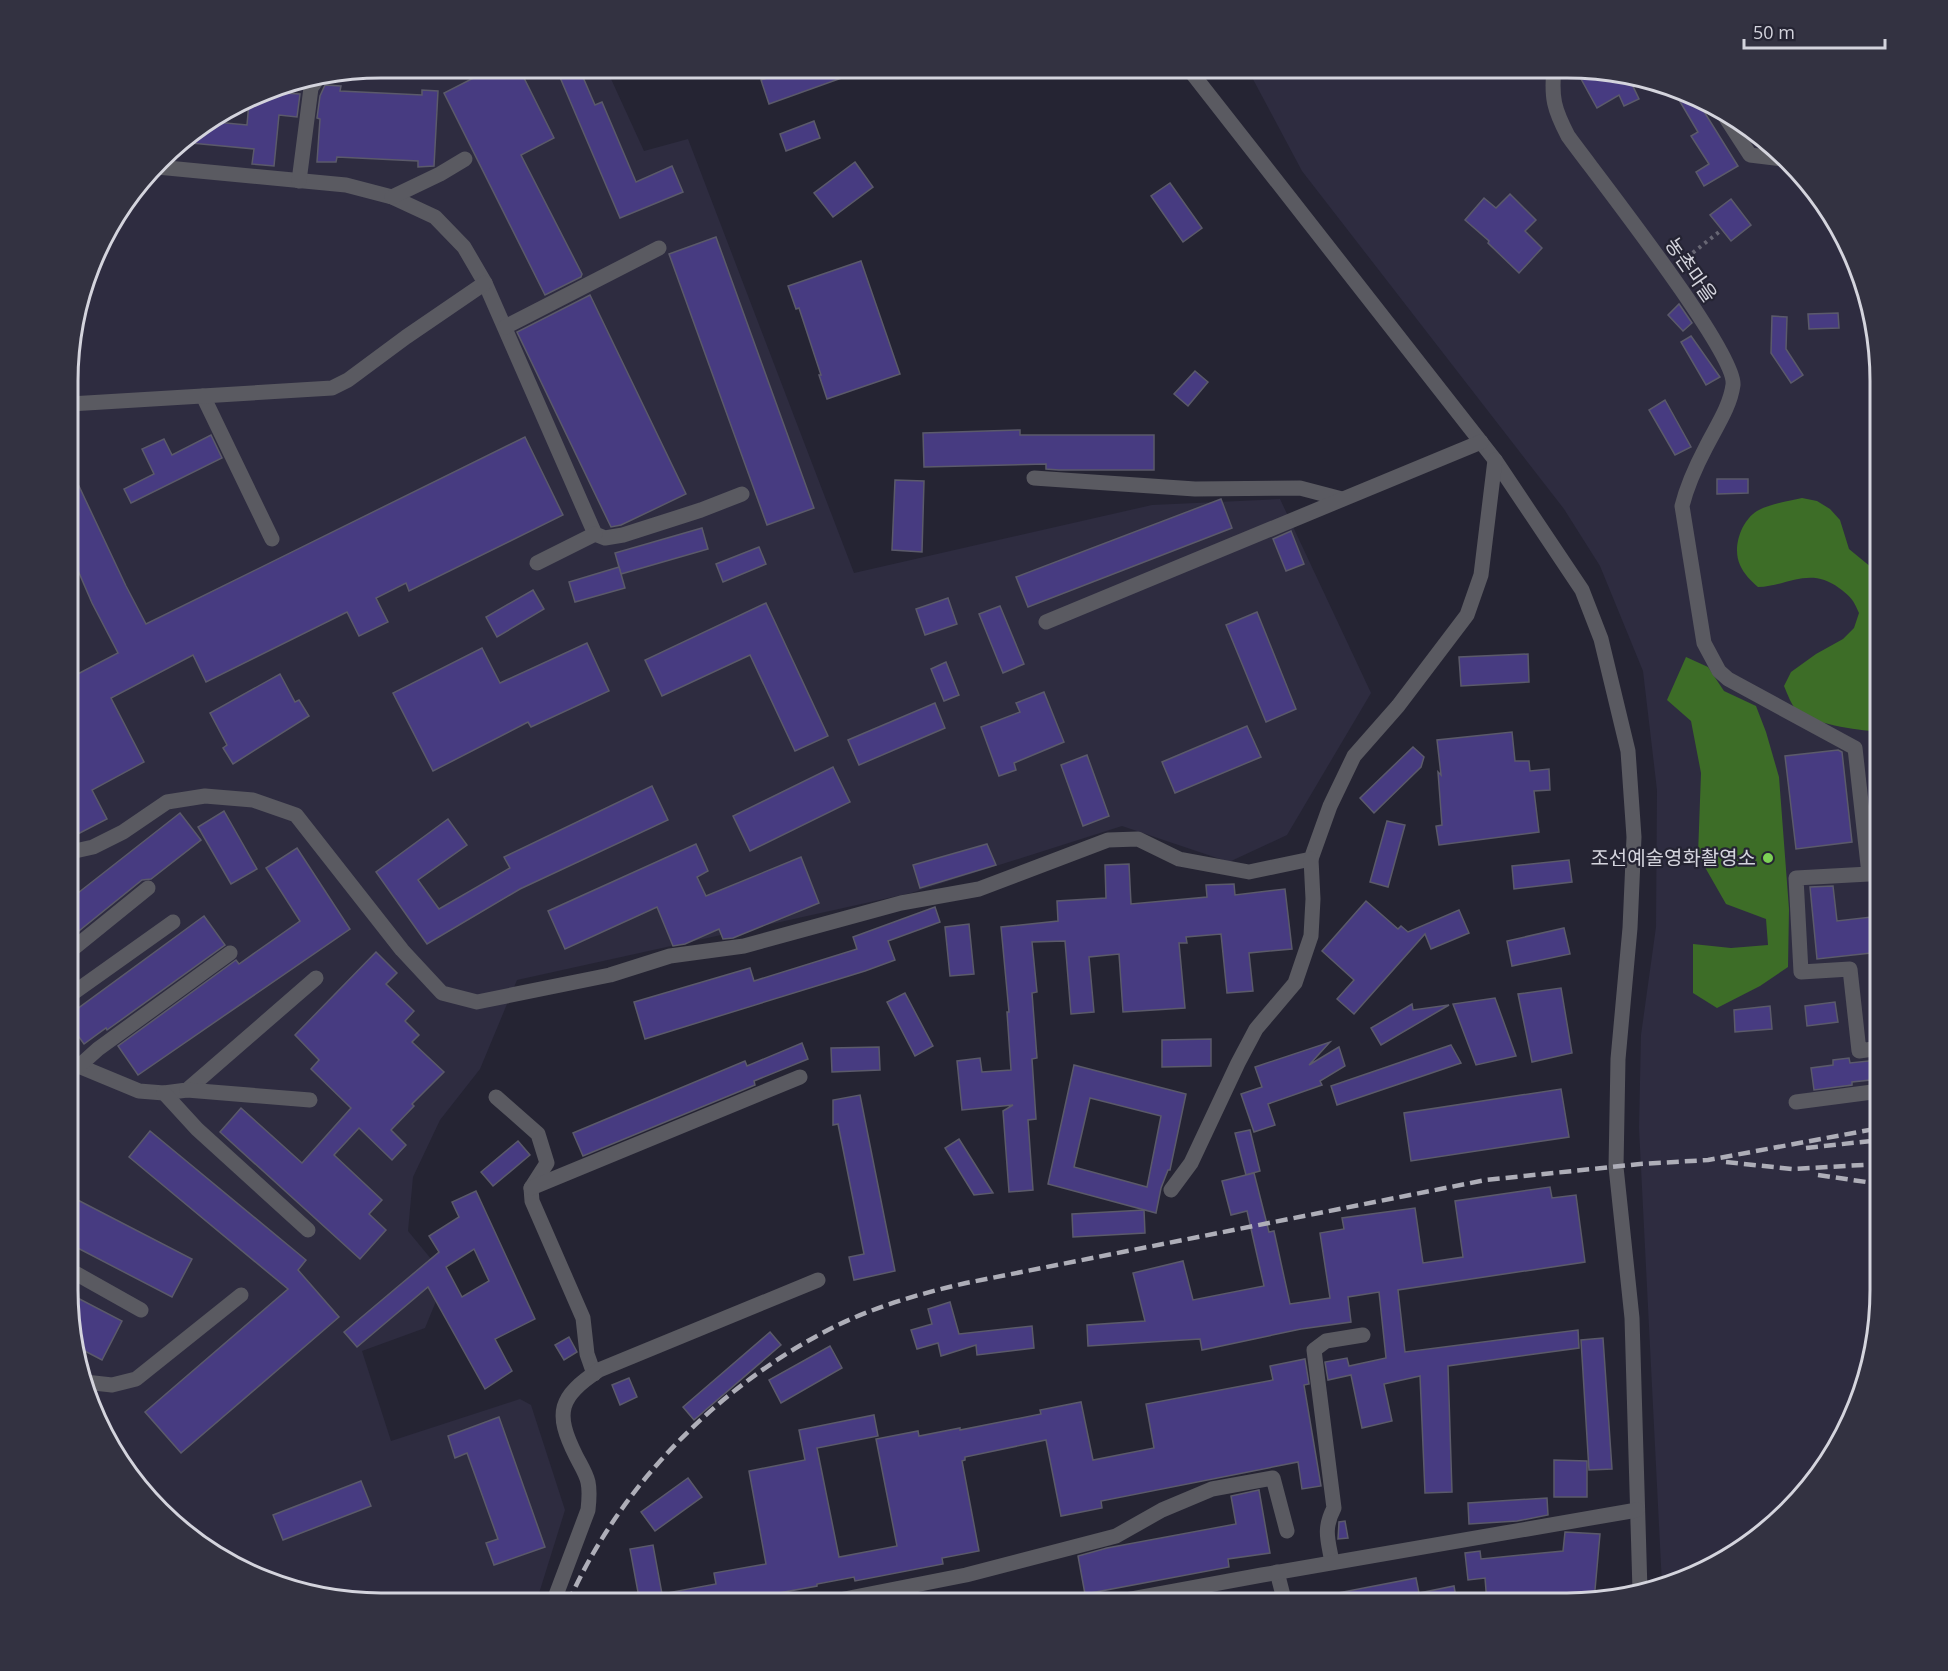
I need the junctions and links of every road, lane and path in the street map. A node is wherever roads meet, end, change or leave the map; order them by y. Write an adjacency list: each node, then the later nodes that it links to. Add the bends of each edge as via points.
1 (1196, 78): 17 (street)
2 (1553, 78): 12 (street, 농촌마을, via 1557,115 1568,136)
3 (312, 86): 8 (street)
4 (1732, 127): 5 (street, via 1750,155)
5 (1772, 158)
6 (465, 159): 9 (street)
7 (166, 168): 8 (street)
8 (299, 180): 9 (street, via 346,185)
9 (392, 196): 13 (street, via 435,217 464,247)
10 (1719, 232): 12 (path)
11 (659, 248): 14 (street)
12 (1668, 272): 34 (street, 농촌마을, via 1718,345 1733,383 1729,401 1695,469 1682,506 1704,643 1719,671 1728,679 1855,748 1869,874 1796,878 1801,972 1850,969 1859,1050)
13 (485, 283): 14 (street); 15 (street, via 332,388)
14 (505, 327): 22 (street)
15 (203, 396): 16 (street); 23 (street)
16 (78, 404)
17 (1481, 442): 18 (street); 21 (street)
18 (1495, 460): 27 (street, via 1481,575 1467,615 1398,706 1354,756 1329,806); 54 (street, via 1582,590 1600,639 1628,751 1634,837 1618,1059 1616,1167 1632,1318)
19 (1034, 478): 21 (street, via 1195,489 1300,488)
20 (742, 494): 22 (street, via 623,535 605,538)
21 (1342, 499): 25 (street)
22 (596, 534): 24 (street)
23 (272, 539)
24 (537, 563)
25 (1046, 622)
26 (78, 850): 27 (street, via 123,832 167,802 205,796 253,800 296,815 402,950 442,993 477,1002 610,975 670,956 744,946 901,903 979,890 1108,840 1138,838 1179,859 1249,873)
27 (1311, 859): 45 (street, via 1311,936 1295,983 1256,1029 1191,1163)
28 (148, 888): 30 (street)
29 (173, 922): 33 (street)
30 (78, 945)
31 (230, 953): 35 (street)
32 (316, 978): 38 (street)
33 (78, 990)
34 (1870, 1049)
35 (78, 1061)
36 (78, 1066): 40 (street, via 139,1091)
37 (800, 1077): 44 (street)
38 (187, 1090): 40 (street); 42 (street)
39 (1870, 1092): 43 (street)
40 (164, 1094): 46 (street)
41 (496, 1097): 44 (street, via 538,1134 546,1163)
42 (310, 1100)
43 (1796, 1102)
44 (531, 1188): 52 (street, via 532,1201 583,1318 586,1354)
45 (1171, 1190)
46 (309, 1230)
47 (78, 1275): 50 (street)
48 (818, 1280): 52 (street)
49 (241, 1295): 53 (street, via 136,1379 112,1385)
50 (141, 1310)
51 (1363, 1335): 56 (street, via 1326,1341 1314,1350 1334,1508 1326,1532)
52 (594, 1374): 59 (street, via 570,1395 563,1410 568,1441 588,1480 590,1496)
53 (93, 1383)
54 (1637, 1510): 56 (street); 58 (street)
55 (1287, 1531): 60 (street, via 1273,1478 1212,1489 1162,1510 1116,1536 966,1575)
56 (1332, 1562): 57 (street)
57 (1277, 1572): 61 (street); 62 (street)
58 (1640, 1584)
59 (558, 1593)
60 (875, 1593)
61 (1164, 1593)
62 (1282, 1593)

